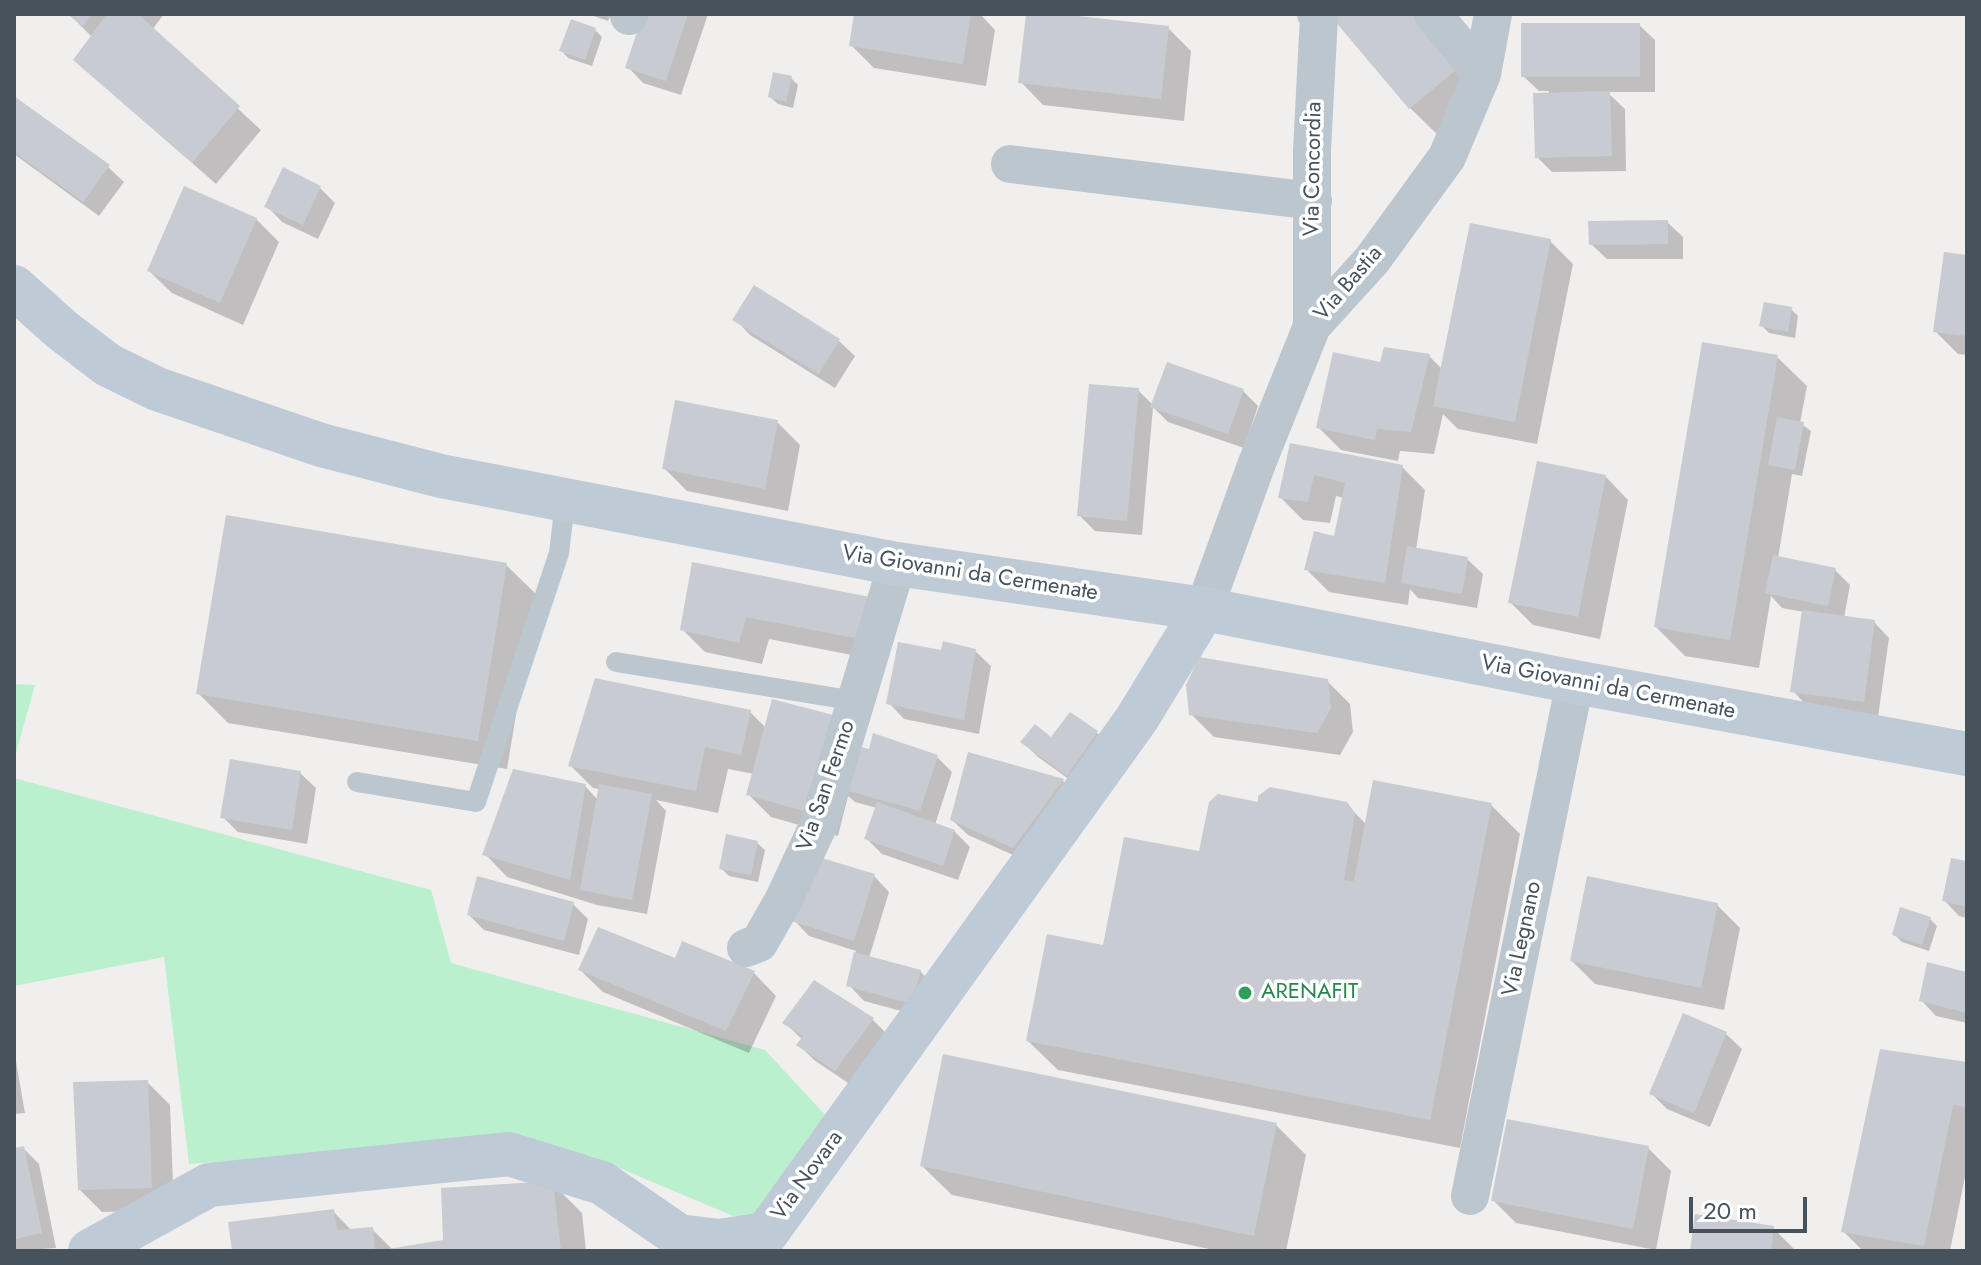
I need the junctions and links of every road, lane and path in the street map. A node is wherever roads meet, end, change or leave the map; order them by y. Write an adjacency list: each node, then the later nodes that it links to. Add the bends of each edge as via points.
1 (1316, 14): 6 (street, Via Concordia)
2 (1433, 14): 4 (street)
3 (1493, 14): 4 (street, Via Bastia)
4 (1482, 74): 8 (street, Via Bastia, via 1447,157 1372,260)
5 (1010, 164): 6 (street)
6 (1313, 201): 8 (street, Via Concordia)
7 (14, 287): 9 (main road, Via Giovanni da Cermenate, via 108,365 157,389 321,445)
8 (1312, 326): 11 (street, Via Bastia)
9 (565, 502): 10 (main road, Via Giovanni da Cermenate); 16 (lane, via 559,553 476,802)
10 (897, 564): 11 (main road, Via Giovanni da Cermenate); 14 (street, Via San Fermo)
11 (1204, 609): 13 (main road, Via Giovanni da Cermenate); 19 (main road, Via Novara, via 1136,720 766,1234 719,1241 679,1236 602,1183 509,1154 209,1185)
12 (616, 662): 14 (lane, Via San Fermo)
13 (1575, 682): 15 (main road, Via Giovanni da Cermenate); 18 (street, Via Legnano)
14 (856, 701): 17 (street, Via San Fermo, via 819,824 759,943)
15 (1967, 754)
16 (357, 782)
17 (746, 948)
18 (1470, 1196)
19 (90, 1251)

